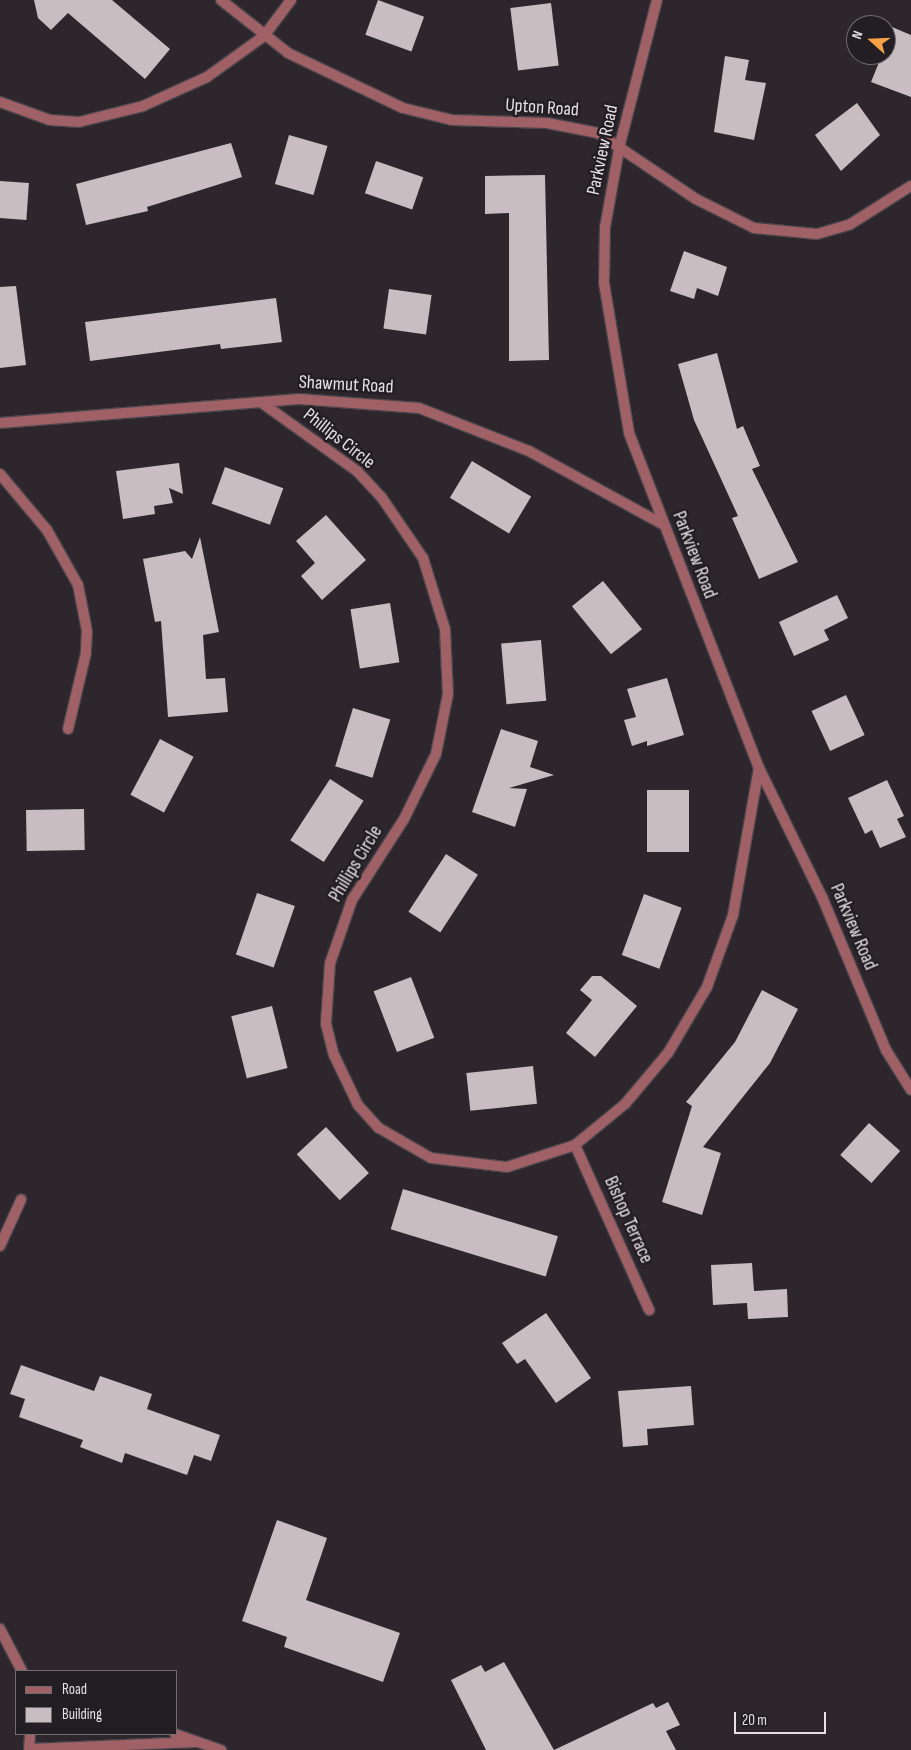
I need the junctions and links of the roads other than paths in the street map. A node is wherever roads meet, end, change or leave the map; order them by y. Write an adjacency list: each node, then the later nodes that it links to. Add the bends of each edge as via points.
1 (221, 0): 4 (street, Upton Road)
2 (291, 0): 4 (street)
3 (657, 0): 6 (street, Parkview Road)
4 (264, 36): 5 (street, via 177,93 108,118 79,122 50,120); 6 (street, Upton Road, via 322,73 403,108 483,123 577,126)
5 (0, 102)
6 (620, 144): 7 (street, Upton Road, via 722,214 783,234 817,234 849,225); 11 (street, Parkview Road, via 605,227 604,283 629,433)
7 (911, 186)
8 (262, 403): 9 (street, Shawmut Road); 11 (street, Shawmut Road, via 331,398 419,408 529,451); 15 (street, Phillips Circle, via 357,471 404,526 436,594 449,663 436,754 404,819 352,900 330,963 326,1024 344,1080 379,1128 431,1158 507,1166)
9 (0, 423)
10 (0, 474): 12 (street, via 46,530 78,586 87,631 86,653)
11 (664, 525): 13 (street, Parkview Road)
12 (68, 729)
13 (759, 768): 14 (street, Parkview Road, via 822,897 886,1050); 15 (street, Phillips Circle, via 732,915 707,987 688,1023 647,1079)
14 (911, 1090)
15 (574, 1145): 18 (street, Bishop Terrace)
16 (21, 1200): 17 (street)
17 (0, 1246)
18 (649, 1310)
19 (0, 1629): 20 (street)
20 (21, 1670)
21 (30, 1735): 24 (street)
22 (178, 1735): 23 (street)
23 (196, 1742): 24 (street); 25 (street)
24 (29, 1750)
25 (221, 1750)

